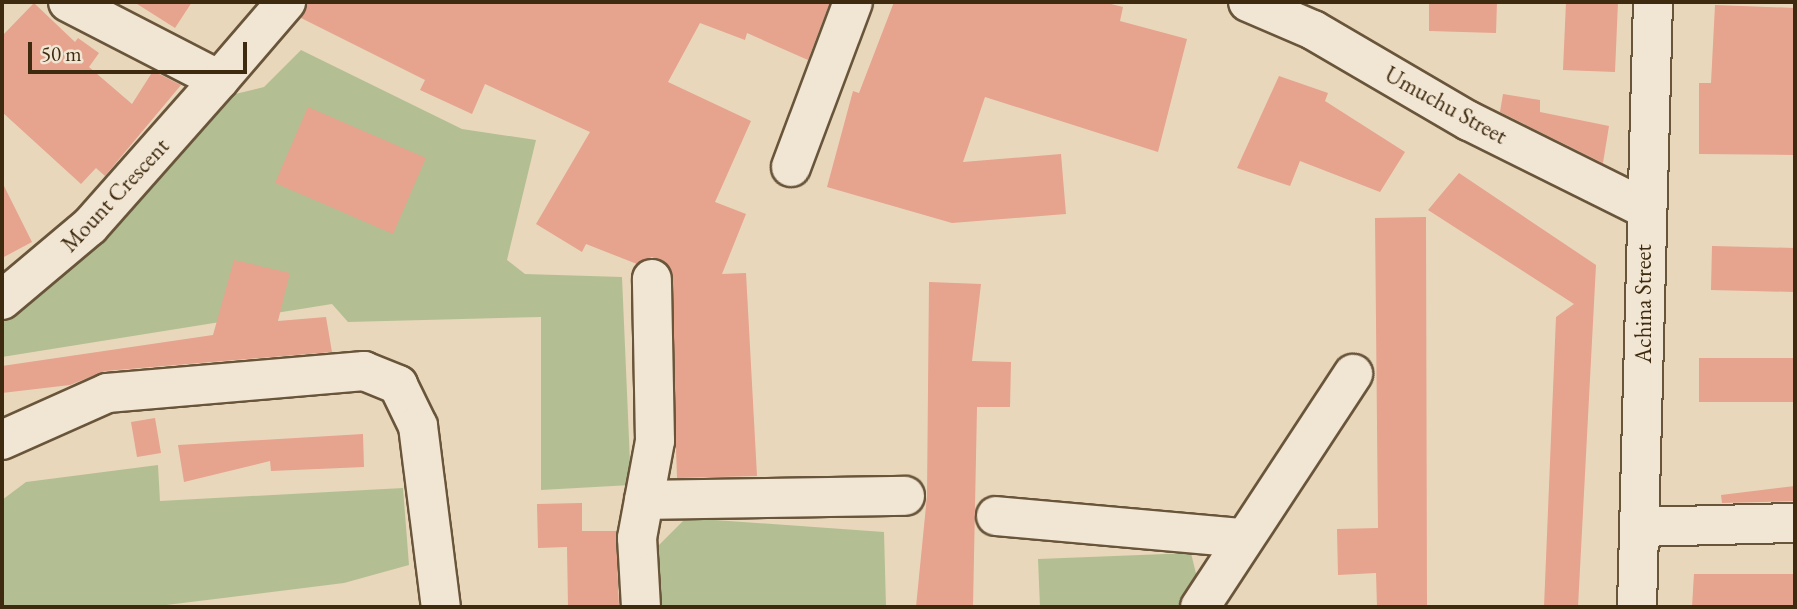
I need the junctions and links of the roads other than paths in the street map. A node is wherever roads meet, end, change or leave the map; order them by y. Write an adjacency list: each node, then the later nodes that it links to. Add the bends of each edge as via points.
1 (68, 2): 7 (street)
2 (286, 2): 7 (street, Mount Crescent)
3 (853, 2): 8 (street)
4 (1248, 2): 6 (street, Umuchu Street)
5 (1653, 2): 9 (street, Achina Street)
6 (1314, 16): 9 (street, Umuchu Street, via 1469,121)
7 (219, 80): 11 (street, Mount Crescent, via 90,226)
8 (791, 167)
9 (1644, 208): 18 (street, Achina Street)
10 (652, 279): 15 (street, via 655,441)
11 (2, 300)
12 (1353, 374): 19 (street)
13 (2, 440): 20 (street, via 107,393 364,371 398,385 418,426)
14 (905, 496): 15 (street)
15 (644, 500): 21 (street, via 637,538)
16 (996, 516): 19 (street)
17 (1795, 523): 18 (street)
18 (1640, 527): 23 (street, Achina Street)
19 (1241, 538): 22 (street)
20 (441, 607)
21 (641, 607)
22 (1200, 607)
23 (1637, 607)

